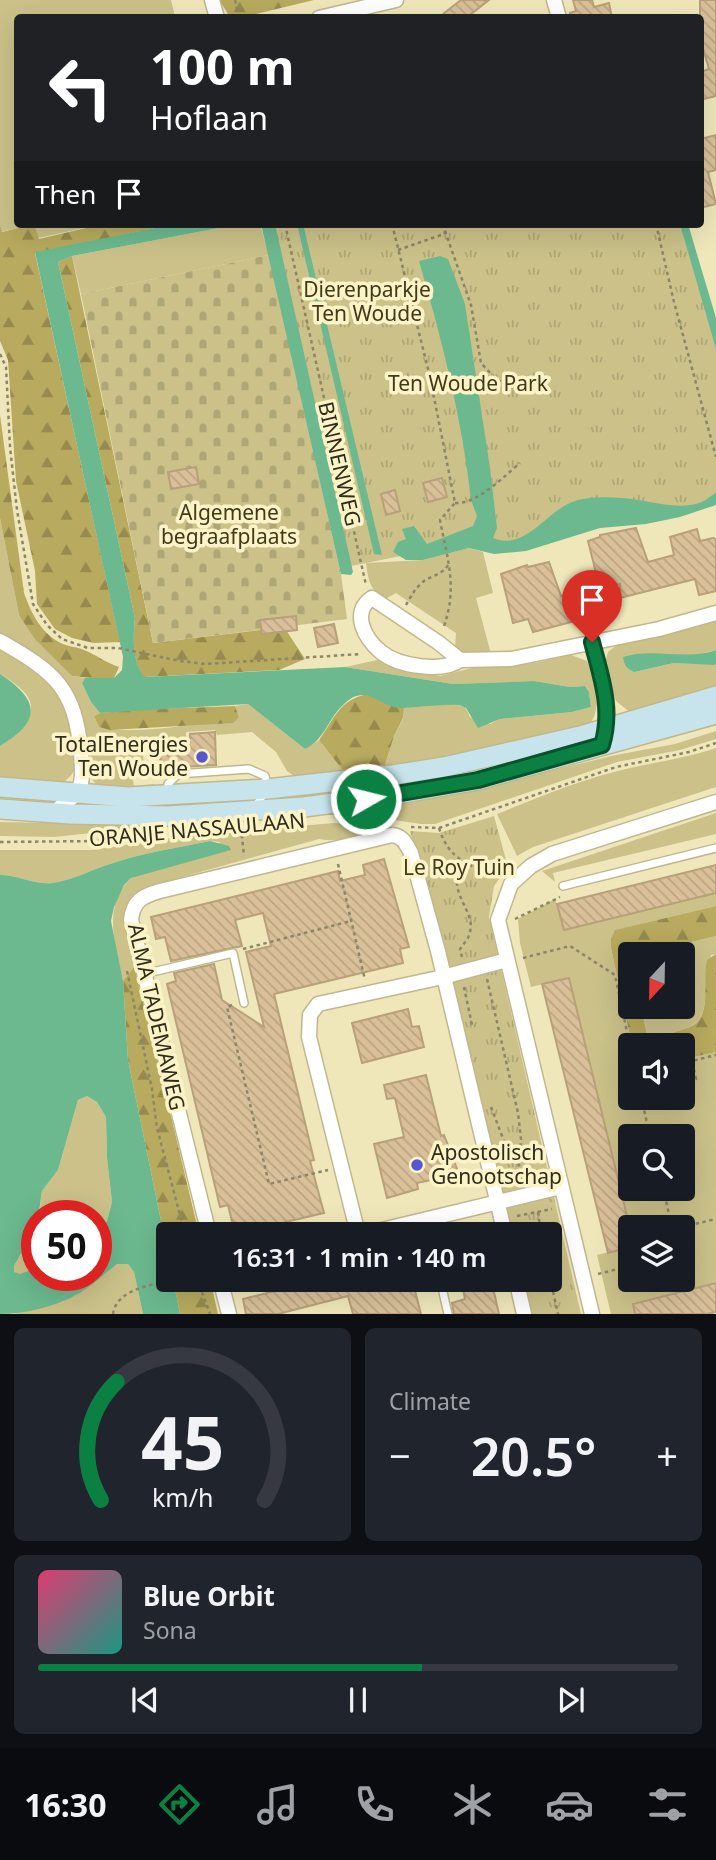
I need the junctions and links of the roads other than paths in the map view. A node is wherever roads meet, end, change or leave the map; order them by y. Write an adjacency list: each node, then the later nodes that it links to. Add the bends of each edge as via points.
1 (396, 0): 2 (street)
2 (336, 14)
3 (716, 613): 5 (street)
4 (0, 641): 12 (street, via 37,663 69,698 79,731 83,774)
5 (592, 642): 6 (street, via 511,659); 9 (street, via 607,702)
6 (460, 660): 6 (street, via 428,667 393,659 381,652 360,622 360,611 372,598)
7 (716, 696): 9 (main road, ORANJE NASSAULAAN)
8 (716, 714): 9 (main road, ORANJE NASSAULAAN)
9 (604, 736): 11 (main road, ORANJE NASSAULAAN, via 444,767); 17 (main road, ORANJE NASSAULAAN, via 478,780)
10 (0, 787): 12 (main road, ORANJE NASSAULAAN)
11 (267, 789): 12 (main road, ORANJE NASSAULAAN, via 168,795); 17 (lane, ORANJE NASSAULAAN)
12 (78, 793): 15 (street)
13 (716, 802): 20 (street, via 551,854 531,866 511,884 498,920)
14 (0, 809): 15 (main road, ORANJE NASSAULAAN)
15 (62, 813): 16 (main road, via 51,820); 17 (main road, ORANJE NASSAULAAN)
16 (0, 818)
17 (247, 818)
18 (716, 848): 19 (lane)
19 (563, 886)
20 (514, 959): 22 (street, via 465,978); 24 (street)
21 (144, 974): 22 (street, ALMA TADEMAWEG, via 131,920 137,901 160,891 404,831); 23 (lane, via 233,953); 26 (street, ALMA TADEMAWEG)
22 (443, 978): 25 (street); 27 (street, via 318,1004 310,1015 309,1037)
23 (244, 1003)
24 (561, 1187): 25 (street); 36 (street)
25 (498, 1203): 28 (street); 29 (street)
26 (206, 1222)
27 (355, 1222)
28 (443, 1222)
29 (502, 1222)
30 (223, 1292): 33 (street)
31 (443, 1292): 34 (lane)
32 (519, 1292): 35 (street)
33 (229, 1314)
34 (448, 1314)
35 (524, 1314)
36 (592, 1314)

